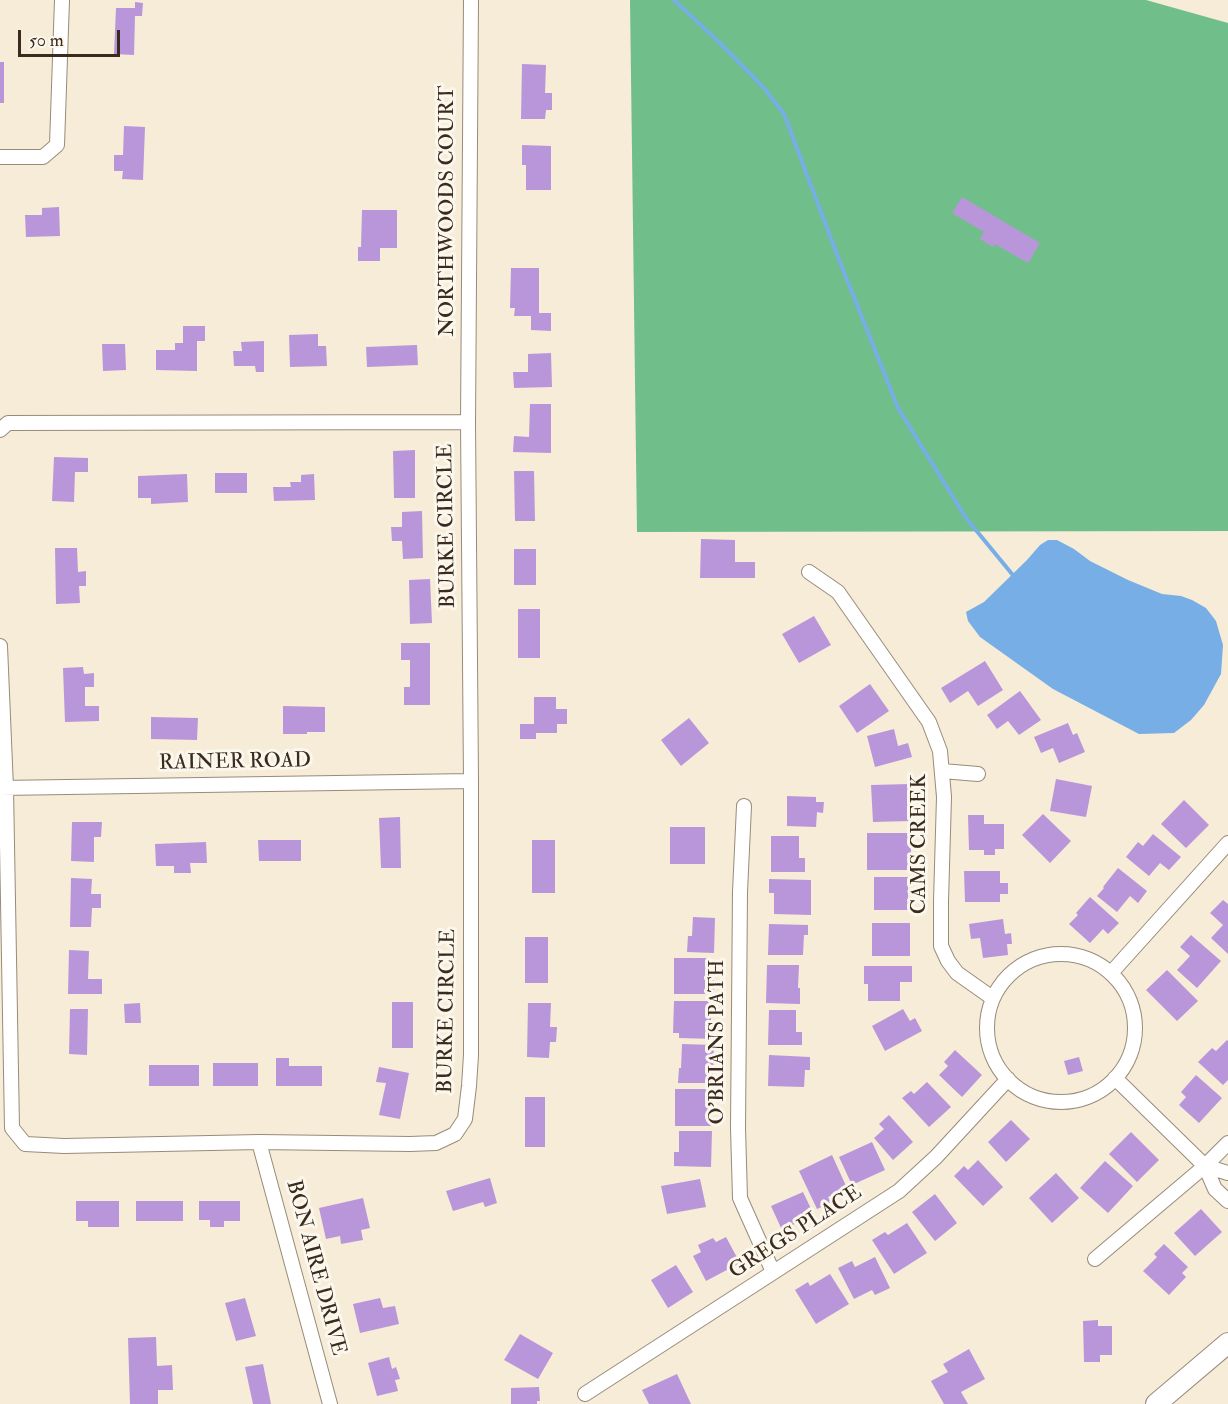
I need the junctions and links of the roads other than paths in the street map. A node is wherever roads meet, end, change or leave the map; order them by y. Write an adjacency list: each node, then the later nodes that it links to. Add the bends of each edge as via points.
1 (62, 0): 3 (street, via 57,145 43,156)
2 (471, 0): 4 (street, NORTHWOODS COURT)
3 (0, 157)
4 (468, 422): 5 (street, BURKE CIRCLE, via 8,423); 10 (street, BURKE CIRCLE)
5 (0, 430)
6 (808, 572): 8 (street, CAMS CREEK, via 838,592 929,722 940,751)
7 (0, 646): 11 (street, BURKE CIRCLE)
8 (942, 771): 9 (street); 15 (street, CAMS CREEK, via 941,946 957,973)
9 (978, 774)
10 (471, 781): 11 (street, RAINER ROAD); 18 (street, BURKE CIRCLE, via 471,1054 465,1119 455,1134 436,1143)
11 (3, 788): 18 (street, BURKE CIRCLE, via 12,1128 25,1144)
12 (744, 806): 24 (street, O'BRIANS PATH, via 740,892 740,1198)
13 (1228, 843): 14 (street)
14 (1111, 973): 15 (street, via 1092,960 1072,954 1046,954 1008,974); 16 (street, via 1127,993 1135,1023 1129,1058)
15 (991, 996): 17 (street, via 985,1028 995,1064)
16 (1115, 1078): 17 (street, via 1091,1096 1071,1102 1038,1099 1014,1087); 20 (street)
17 (1008, 1079): 24 (street, GREGS PLACE, via 899,1191)
18 (260, 1142): 27 (street, BON AIRE DRIVE)
19 (1228, 1143): 20 (street)
20 (1205, 1166): 21 (street); 22 (street, via 1215,1189); 23 (street)
21 (1228, 1173)
22 (1228, 1201)
23 (1095, 1259)
24 (773, 1272): 26 (street, GREGS PLACE)
25 (1228, 1343): 28 (main road)
26 (585, 1394)
27 (330, 1404)
28 (1156, 1404)

